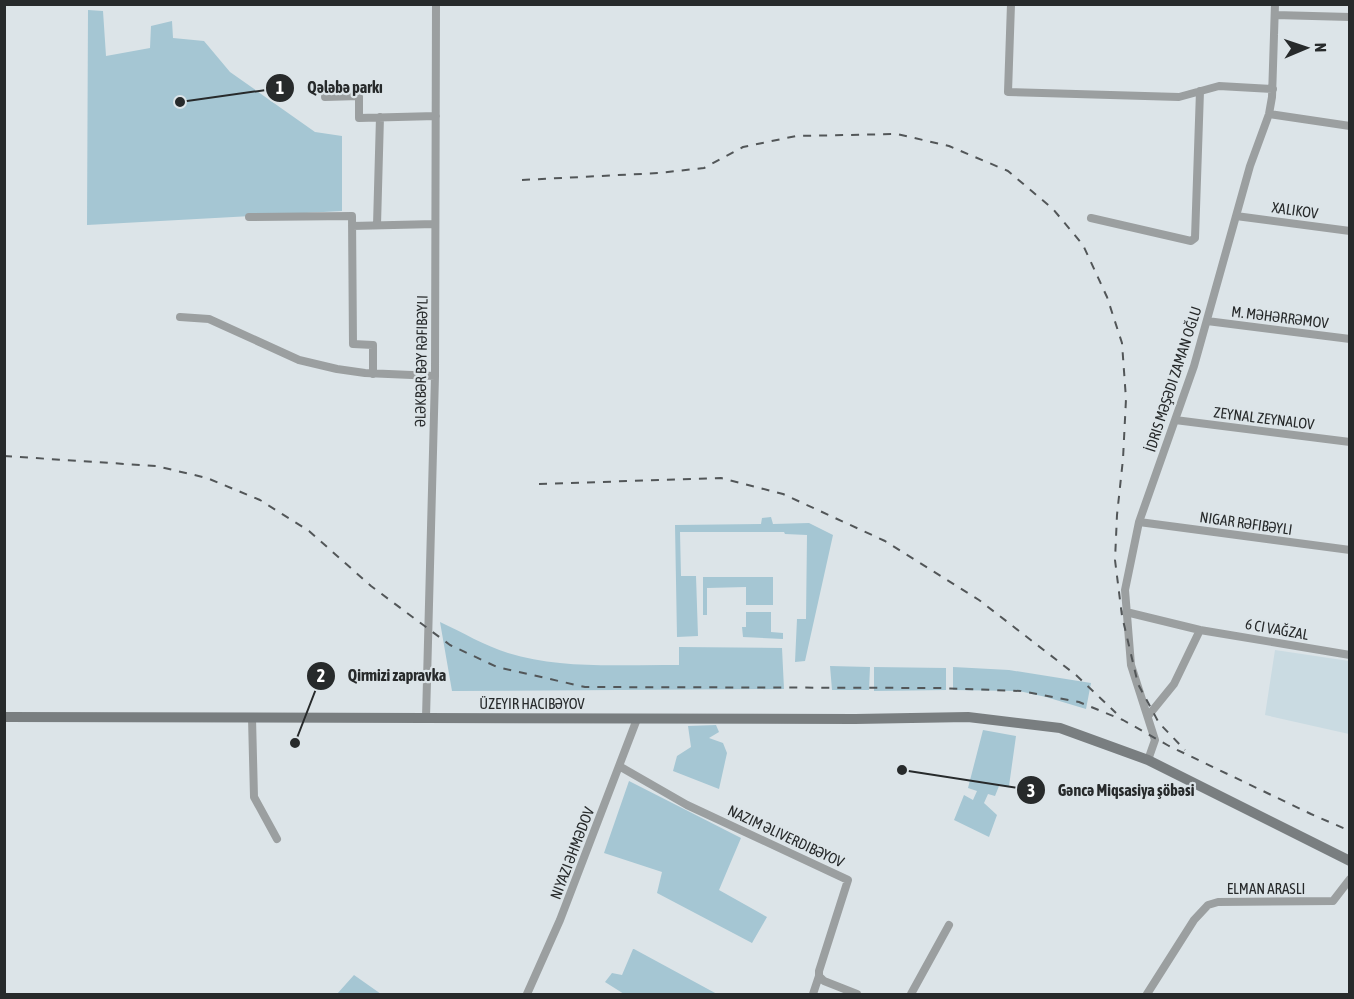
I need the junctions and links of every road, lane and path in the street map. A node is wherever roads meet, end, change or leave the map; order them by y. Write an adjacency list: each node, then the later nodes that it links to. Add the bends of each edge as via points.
1 (436, 4): 10 (street, ƏLƏKBƏR BƏY RƏFIBƏYLI)
2 (1011, 4): 7 (street, via 1008,92 1179,97)
3 (1275, 4): 4 (street, İDRIS MƏŞƏDI ZAMAN OĞLU)
4 (1275, 15): 5 (street); 6 (street, İDRIS MƏŞƏDI ZAMAN OĞLU)
5 (1350, 17)
6 (1273, 89): 7 (street, via 1219,86); 9 (street, İDRIS MƏŞƏDI ZAMAN OĞLU)
7 (1200, 91): 15 (street, via 1195,238 1191,241)
8 (325, 97): 11 (street, via 359,96 359,117)
9 (1269, 114): 12 (street); 13 (street, İDRIS MƏŞƏDI ZAMAN OĞLU)
10 (436, 116): 11 (street); 16 (street, ƏLƏKBƏR BƏY RƏFIBƏYLI)
11 (380, 117): 17 (street)
12 (1350, 126)
13 (1236, 216): 19 (street); 21 (street, İDRIS MƏŞƏDI ZAMAN OĞLU)
14 (249, 217): 18 (street, via 352,216)
15 (1091, 218)
16 (435, 224): 17 (street); 24 (street, ƏLƏKBƏR BƏY RƏFIBƏYLI)
17 (377, 225): 18 (street)
18 (352, 226): 23 (street, via 353,344 373,345)
19 (1350, 231)
20 (180, 317): 23 (street, via 210,319 299,360)
21 (1207, 321): 22 (street, M. MƏHƏRRƏMOV); 25 (street, İDRIS MƏŞƏDI ZAMAN OĞLU)
22 (1350, 339)
23 (374, 374): 24 (street)
24 (435, 376): 35 (street, ƏLƏKBƏR BƏY RƏFIBƏYLI)
25 (1175, 420): 26 (street, ZEYNAL ZEYNALOV); 27 (street, İDRIS MƏŞƏDI ZAMAN OĞLU)
26 (1350, 442)
27 (1139, 522): 28 (street, NIGAR RƏFIBƏYLI); 29 (street, İDRIS MƏŞƏDI ZAMAN OĞLU, via 1125,590)
28 (1350, 550)
29 (1126, 612): 30 (street); 32 (street, İDRIS MƏŞƏDI ZAMAN OĞLU, via 1131,665)
30 (1200, 630): 31 (street); 32 (street, via 1174,684)
31 (1350, 655)
32 (1148, 716): 37 (street, İDRIS MƏŞƏDI ZAMAN OĞLU, via 1155,740)
33 (4, 717): 34 (main road)
34 (252, 718): 35 (main road); 39 (street, via 254,797)
35 (426, 718): 36 (main road)
36 (637, 719): 37 (main road, via 968,717 1060,728); 38 (street, NIYAZI ƏHMƏDOV)
37 (1148, 760): 40 (main road)
38 (619, 766): 43 (street, NAZIM ƏLIVERDIBƏYOV, via 687,805 848,880); 44 (street, NIYAZI ƏHMƏDOV, via 561,920)
39 (277, 839)
40 (1350, 861)
41 (1350, 879): 48 (street, via 1333,901 1208,905 1194,920)
42 (950, 925): 47 (street)
43 (819, 976): 45 (street); 46 (street)
44 (527, 994)
45 (813, 994)
46 (857, 994)
47 (911, 994)
48 (1147, 994)

